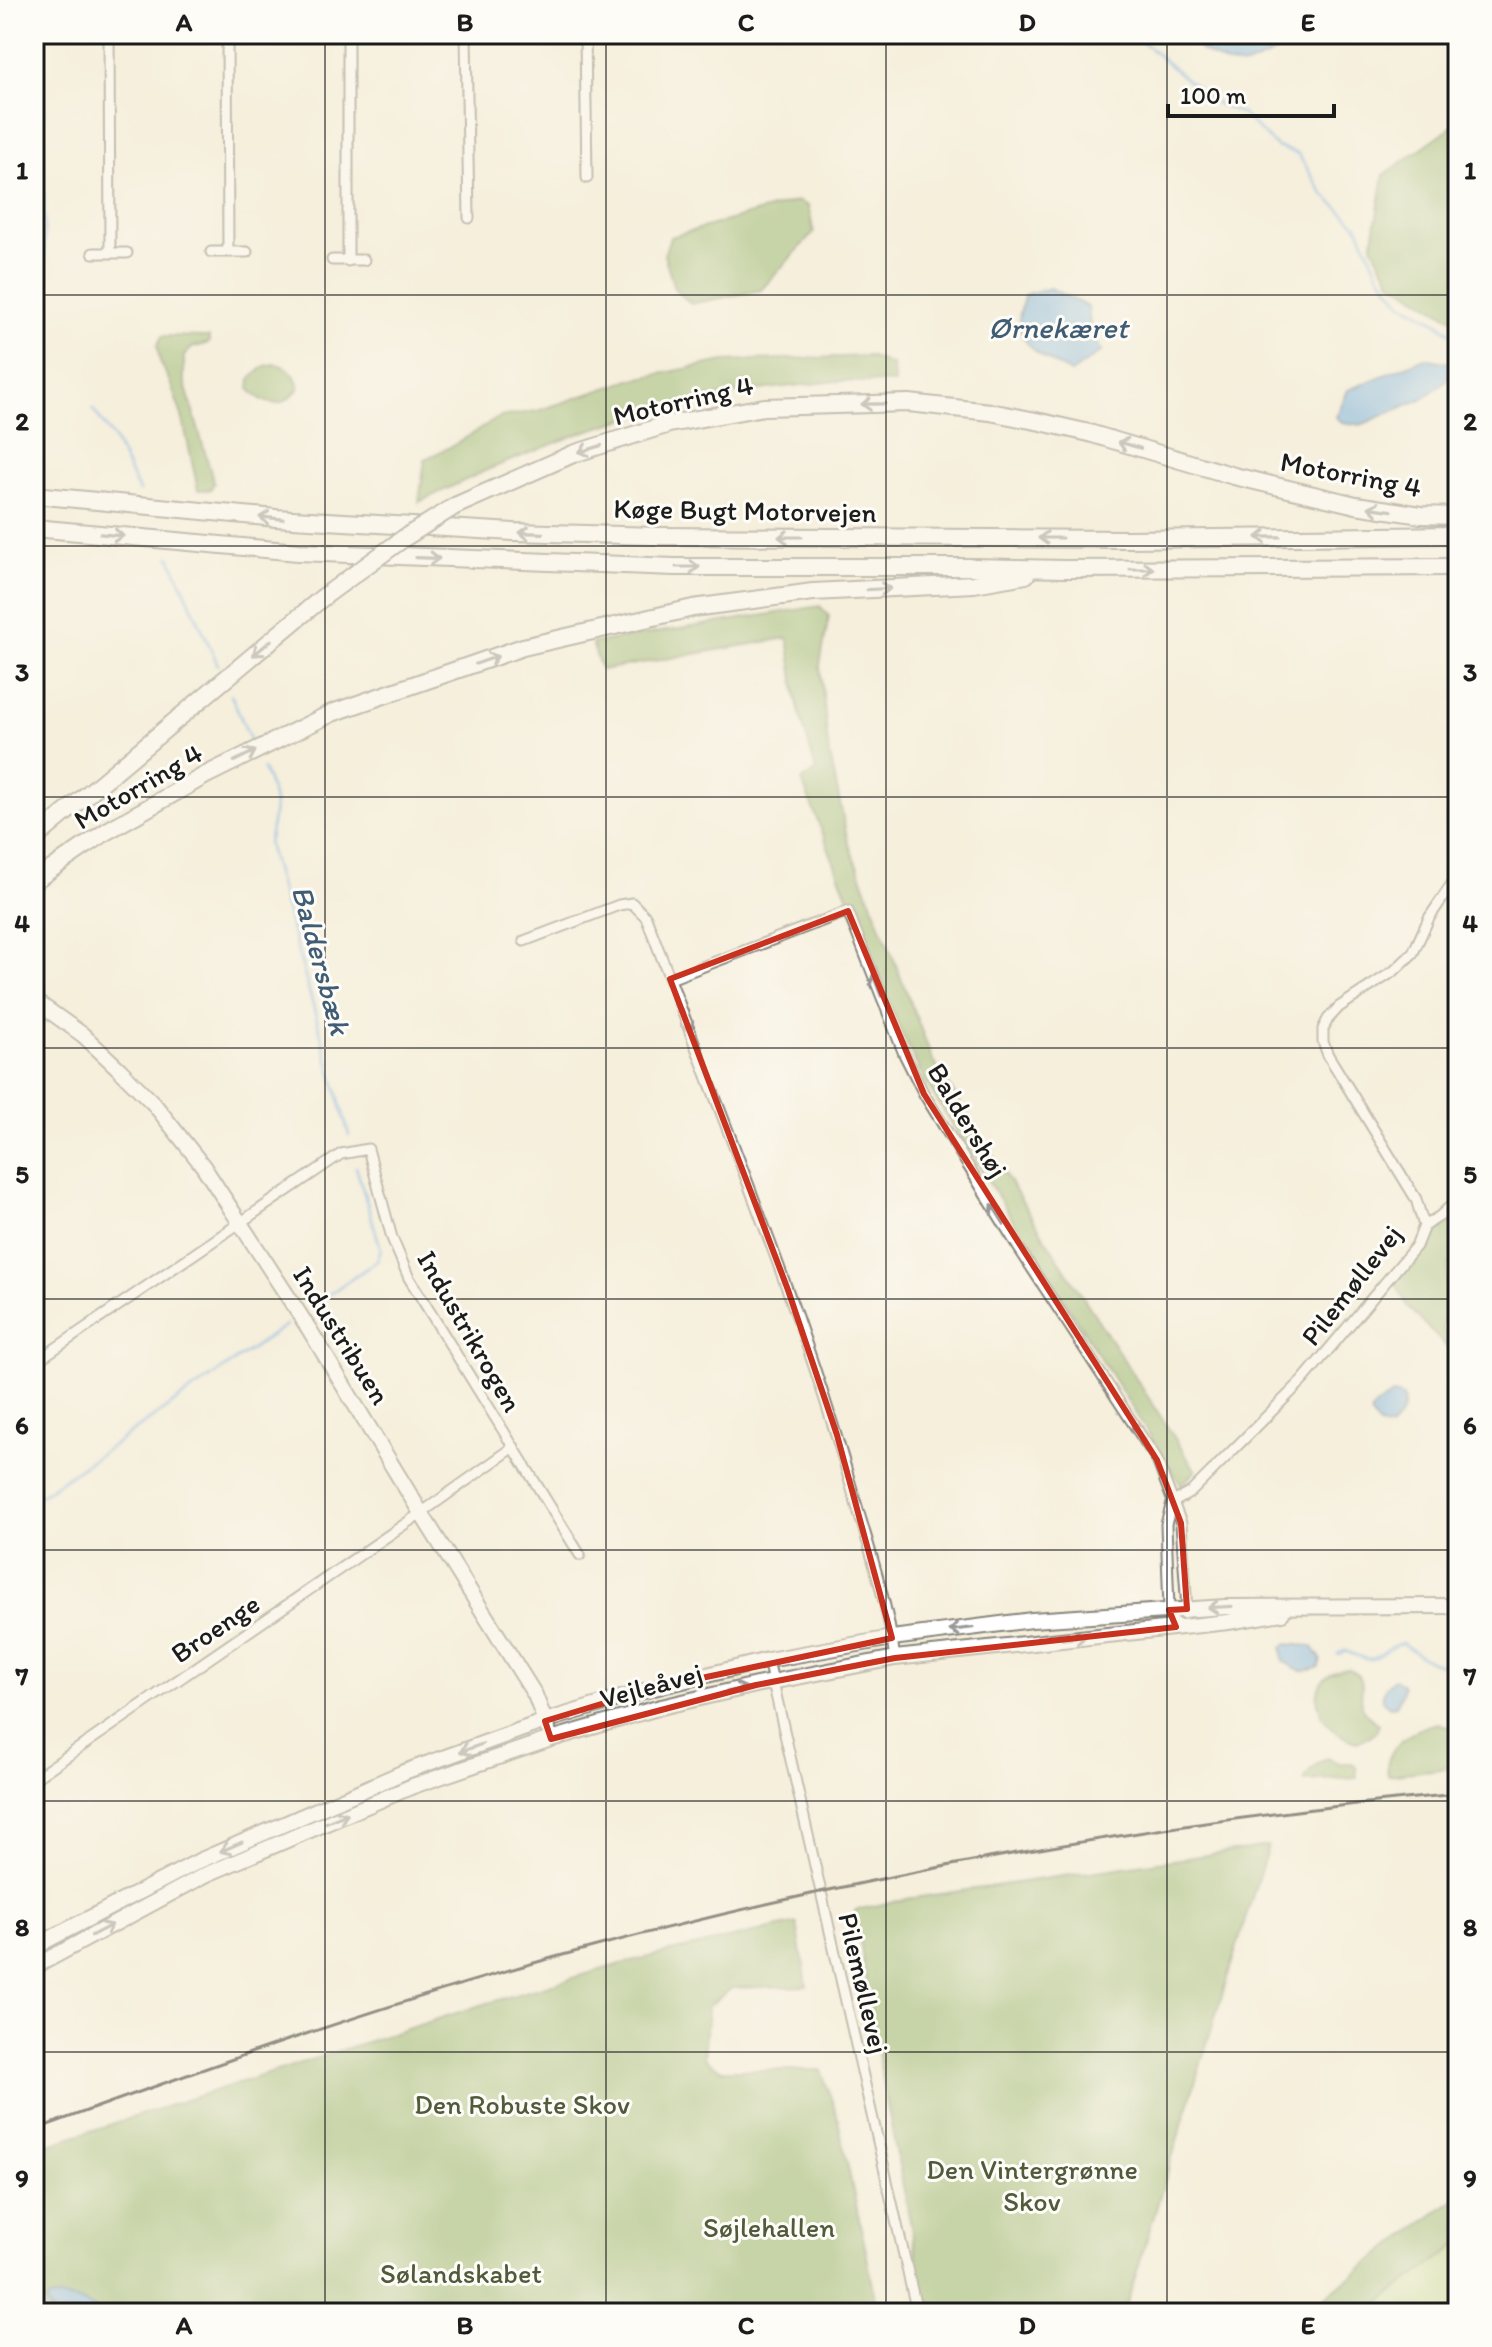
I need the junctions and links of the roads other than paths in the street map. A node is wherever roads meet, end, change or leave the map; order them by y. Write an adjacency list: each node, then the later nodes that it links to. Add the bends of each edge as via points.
1 (109, 34): 8 (street)
2 (227, 34): 10 (street)
3 (348, 34): 16 (street)
4 (466, 34): 7 (street)
5 (585, 34): 6 (street)
6 (587, 178)
7 (469, 218)
8 (110, 252): 12 (street); 13 (street)
9 (211, 252): 10 (street)
10 (228, 252): 11 (street)
11 (247, 252)
12 (93, 253)
13 (127, 253)
14 (332, 260): 16 (street)
15 (364, 260): 16 (street)
16 (348, 261)
17 (34, 495): 20 (highway, Køge Bugt Motorvejen, one-way to 17, via 1128,539 514,532 276,518)
18 (1458, 516): 23 (highway, Motorring 4, one-way to 23, bridge, via 1342,503 1089,433 990,412 909,403 764,407 669,424 573,454 455,506 404,538 322,598)
19 (34, 528): 22 (highway, Køge Bugt Motorvejen, one-way to 22, via 411,558 674,567)
20 (1458, 535)
21 (1458, 567): 22 (highway, Køge Bugt Motorvejen, one-way to 21)
22 (1064, 569): 25 (highway, Motorring 4, one-way to 22, via 107,831 206,775 332,713 523,647 693,608 813,592 974,584)
23 (34, 839)
24 (1458, 875): 31 (street, Pilemøllevej, via 1413,953 1339,1007 1323,1029 1328,1055 1416,1199)
25 (34, 881)
26 (524, 941): 27 (street, via 632,903 646,917)
27 (670, 979): 34 (street, Baldershøj, one-way to 27, via 1157,1460 924,1094 848,911); 42 (street, one-way to 42, via 837,1435)
28 (34, 1000): 30 (street, Industribuen, via 83,1035 154,1104)
29 (1458, 1199): 31 (street)
30 (240, 1221): 32 (street); 33 (street, Industrikrogen, via 341,1154 368,1149 392,1238 409,1278); 35 (street, Industribuen)
31 (1424, 1226): 34 (street, Pilemøllevej, via 1416,1246 1303,1380 1191,1492)
32 (34, 1363)
33 (514, 1447): 35 (street, Industrikrogen); 36 (street, Industrikrogen)
34 (1172, 1503): 39 (street, Baldershøj, via 1181,1523); 40 (street, Baldershøj, via 1166,1524)
35 (421, 1513): 47 (street, Industribuen); 50 (street, Broenge)
36 (580, 1555)
37 (1326, 1606): 38 (street, Vejleåvej); 39 (street, Vejleåvej, one-way to 39); 41 (street, Vejleåvej)
38 (1458, 1606)
39 (1187, 1609): 40 (street, Vejleåvej); 41 (street)
40 (1169, 1610): 41 (street, Baldershøj); 42 (street, Vejleåvej, one-way to 42)
41 (1176, 1627): 43 (street, Vejleåvej, one-way to 41)
42 (892, 1638): 43 (street); 44 (street, Vejleåvej)
43 (895, 1658): 45 (street, Vejleåvej)
44 (768, 1660): 45 (street, Pilemøllevej); 46 (street, Vejleåvej)
45 (774, 1681): 49 (street, Vejleåvej, one-way to 45); 55 (street, Pilemøllevej)
46 (654, 1688): 47 (street, via 628,1688 557,1707); 48 (street, Vejleåvej)
47 (535, 1695): 48 (street, Industribuen)
48 (545, 1721): 49 (street, Industribuen); 52 (street, Vejleåvej, one-way to 52, via 300,1816)
49 (551, 1739): 53 (street, Vejleåvej, one-way to 49, via 205,1875 413,1786)
50 (34, 1779)
51 (34, 1928): 52 (street)
52 (38, 1944): 53 (street)
53 (51, 1957): 54 (street, Vejleåvej)
54 (34, 1967)
55 (921, 2313)

